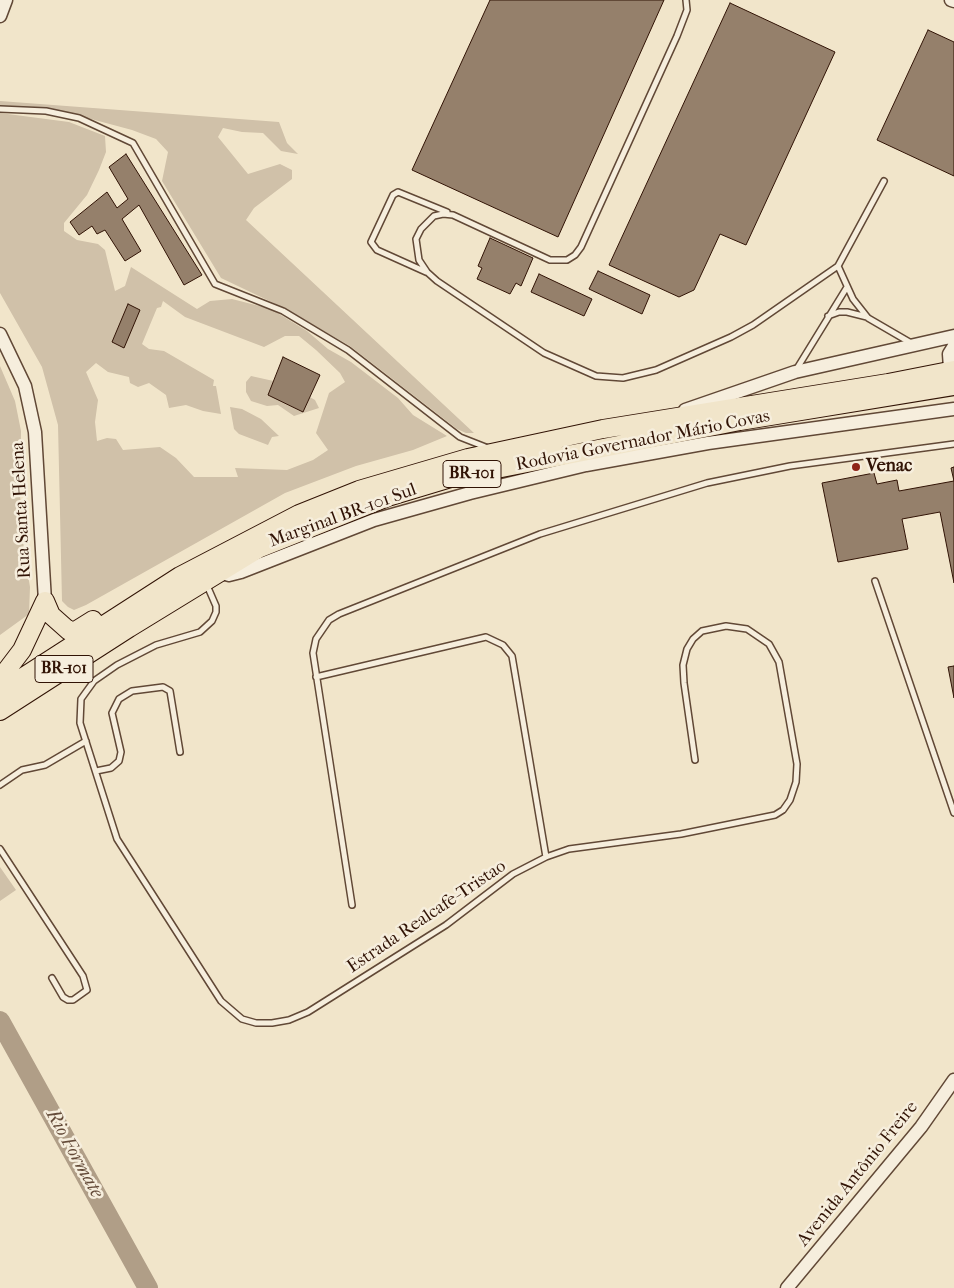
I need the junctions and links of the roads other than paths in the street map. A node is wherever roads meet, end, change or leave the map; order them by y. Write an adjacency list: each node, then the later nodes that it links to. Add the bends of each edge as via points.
1 (6, 0): 3 (street)
2 (686, 0): 6 (lane, via 687,10 677,36 582,247 575,255 567,260 550,260)
3 (0, 16)
4 (0, 109): 22 (lane, via 46,111 79,118 133,143 215,284 283,311 348,350 460,437)
5 (884, 181): 7 (lane)
6 (453, 215): 8 (lane, via 434,216 420,229 416,239 417,250); 8 (lane, via 398,192 393,195 371,242 377,250)
7 (838, 266): 8 (lane, via 731,337 656,370 624,378 596,376 544,354); 9 (lane)
8 (427, 272)
9 (847, 287): 10 (lane); 11 (lane)
10 (828, 316): 11 (lane, via 848,312); 17 (lane)
11 (868, 318): 14 (lane)
12 (0, 334): 26 (street, Rua Santa Helena, via 25,386 35,432)
13 (954, 336): 14 (street)
14 (913, 345): 17 (street)
15 (954, 346): 16 (street, via 949,354)
16 (952, 369): 20 (highway, Rodovia Governador Mário Covas / BR-101, via 888,383)
17 (795, 372): 20 (street)
18 (954, 386): 24 (highway, Rodovia Governador Mário Covas / BR-101, via 740,421 451,478 388,497 307,528 258,549)
19 (954, 409): 24 (street, Marginal BR-101 Sul, via 708,443 577,467 374,520 241,572)
20 (658, 420): 22 (highway, Rodovia Governador Mário Covas / BR-101)
21 (954, 444): 27 (lane, via 790,466 707,483 540,534 329,620 316,639)
22 (498, 452): 23 (highway, Rodovia Governador Mário Covas / BR-101, via 359,490)
23 (250, 537): 26 (highway, via 167,574 77,630 69,631 60,625); 29 (highway, Rodovia Governador Mário Covas / BR-101, via 180,576)
24 (212, 576): 30 (highway, Rodovia Governador Mário Covas / BR-101); 31 (lane, Estrada Realcafe-Tristao, via 216,612 206,627 194,635 156,645 137,654 103,674 86,690 79,710)
25 (875, 581): 36 (lane)
26 (45, 601): 28 (highway, via 22,650)
27 (316, 677): 38 (lane, via 486,638 503,645 512,656); 39 (lane)
28 (0, 679)
29 (0, 692)
30 (0, 710)
31 (86, 741): 34 (lane, Estrada Realcafe-Tristao); 35 (lane, via 45,765 22,770)
32 (180, 752): 34 (lane, via 170,691 163,686 132,691 119,700 112,712 121,752 119,761 111,768)
33 (695, 760): 38 (lane, Estrada Realcafe-Tristao, via 684,683 683,665 687,649 702,631 726,626 747,629 769,644 780,662 797,764 796,782 783,810 775,815 681,834 596,845)
34 (96, 770): 38 (lane, Estrada Realcafe-Tristao, via 117,839 146,888 221,1001 242,1019 256,1023 289,1020 308,1012 446,925 513,874)
35 (0, 785)
36 (954, 813)
37 (0, 848): 40 (lane, via 83,976 87,990 68,1000)
38 (546, 856)
39 (352, 905)
40 (52, 978)
41 (954, 1080): 42 (street, Avenida Antônio Freire, via 921,1127)
42 (787, 1288)

